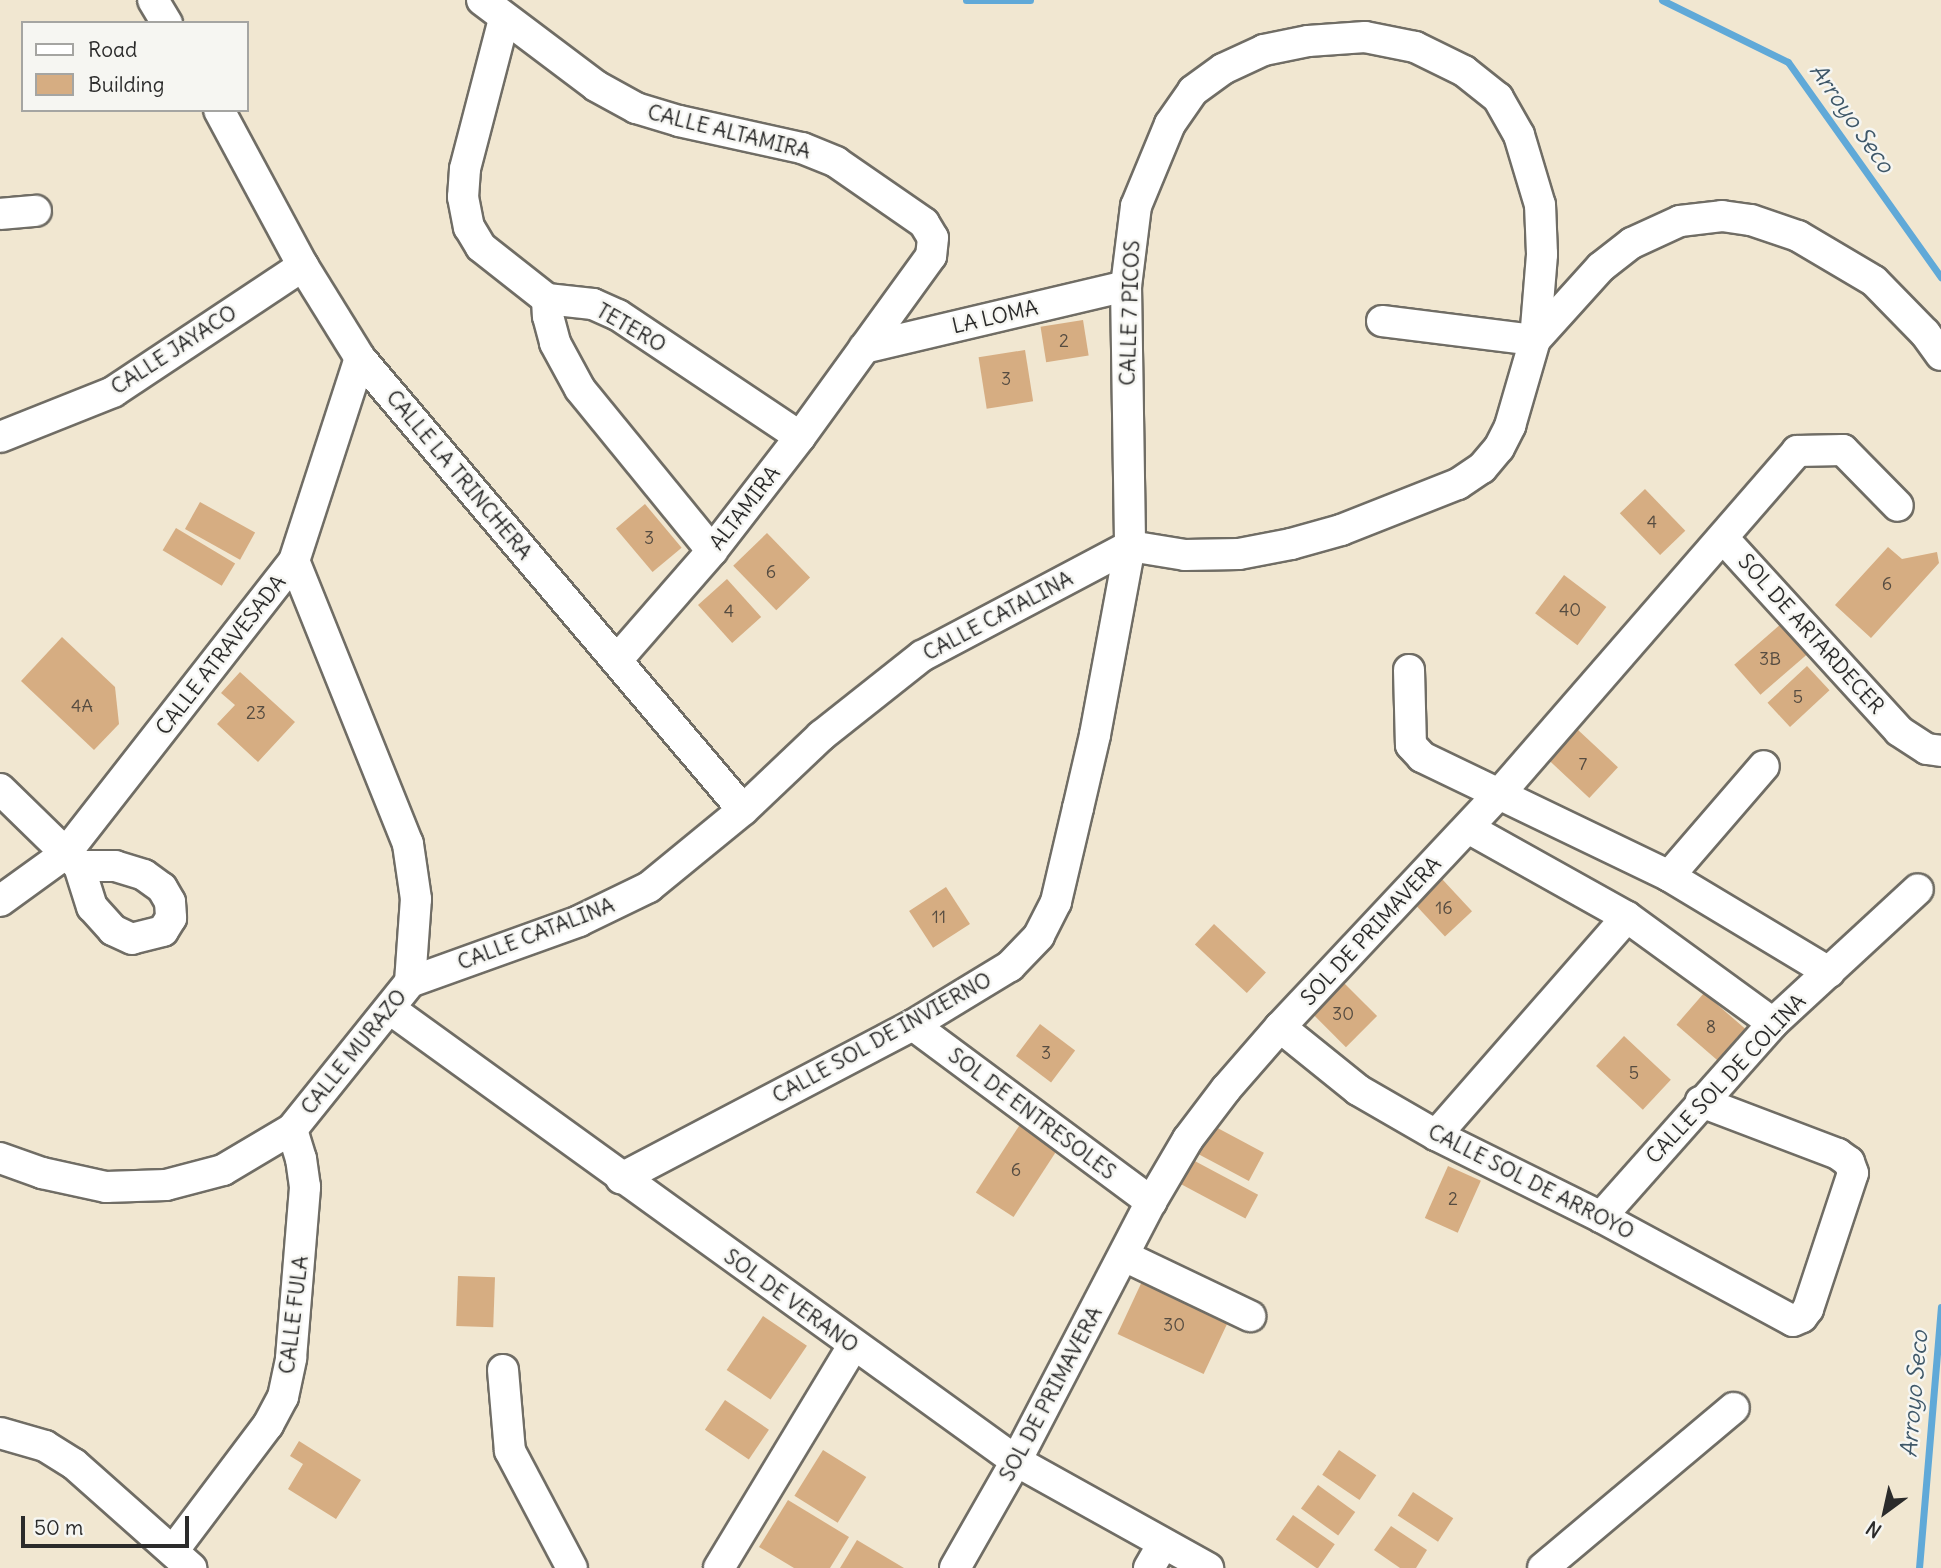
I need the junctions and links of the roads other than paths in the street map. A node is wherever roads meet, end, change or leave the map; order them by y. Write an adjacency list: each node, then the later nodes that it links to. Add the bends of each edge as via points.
1 (153, 0): 3 (street)
2 (493, 10): 9 (street, TETERO, via 463,197 469,227 481,247); 12 (street, CALLE ALTAMIRA, via 596,86 636,108 802,148 836,163 925,223 933,238 931,256)
3 (166, 21)
4 (220, 112): 7 (street, CALLE LA TRINCHERA)
5 (36, 211): 6 (street)
6 (0, 214)
7 (303, 266): 14 (street, CALLE LA TRINCHERA); 15 (street, CALLE JAYACO, via 113,392)
8 (1126, 286): 11 (street, CALLE 7 PICOS, via 1136,206 1144,180 1170,124 1193,91 1223,69 1264,50 1365,37 1415,47 1464,71 1497,98 1519,135 1540,205 1542,254); 12 (street, LA LOMA); 19 (street, CALLE 7 PICOS)
9 (547, 299): 16 (street, TETERO, via 605,308); 20 (street, via 555,344 580,389)
10 (1382, 321): 11 (street)
11 (1535, 340): 13 (street, via 1593,275 1632,243 1681,221 1722,216 1751,220 1798,236 1874,281); 19 (street, via 1499,448 1482,468 1458,484 1341,530 1252,552 1185,555)
12 (864, 348): 16 (street, ALTAMIRA)
13 (1941, 355)
14 (360, 358): 21 (street, CALLE ATRAVESADA); 22 (street, CALLE LA TRINCHERA)
15 (0, 437)
16 (800, 437): 20 (street, ALTAMIRA)
17 (1898, 506): 18 (street, SOL DE PRIMAVERA, via 1843,450 1797,451)
18 (1723, 538): 24 (street, SOL DE ARTARDECER, via 1899,730 1927,749); 27 (street, SOL DE PRIMAVERA)
19 (1130, 546): 28 (street, CALLE CATALINA, via 922,656 821,736); 39 (street, CALLE SOL DE INVIERNO, via 1095,735 1056,902 1039,936 1010,967)
20 (712, 551): 22 (street, ALTAMIRA)
21 (294, 561): 30 (street, CALLE ATRAVESADA); 36 (street, CALLE MURAZO, via 408,844 416,899)
22 (617, 660): 28 (street, CALLE LA TRINCHERA)
23 (1409, 670): 27 (street, via 1411,745 1416,752)
24 (1941, 751)
25 (1764, 766): 31 (street)
26 (0, 789): 30 (street)
27 (1500, 793): 29 (street, SOL DE PRIMAVERA); 31 (street)
28 (743, 810): 36 (street, CALLE CATALINA, via 649,887 579,921)
29 (1468, 828): 34 (street); 40 (street, SOL DE PRIMAVERA)
30 (72, 860): 33 (street, CALLE ATRAVESADA)
31 (1669, 876): 35 (street)
32 (1918, 889): 35 (street, CALLE SOL DE COLINA)
33 (0, 901)
34 (1627, 917): 38 (street); 43 (street)
35 (1829, 972): 38 (street, CALLE SOL DE COLINA)
36 (410, 982): 37 (street, CALLE MURAZO)
37 (390, 1009): 42 (street, CALLE MURAZO); 45 (street, SOL DE VERANO)
38 (1773, 1023): 41 (street, CALLE SOL DE COLINA)
39 (913, 1026): 45 (street, CALLE SOL DE INVIERNO); 46 (street, SOL DE ENTRESOLES)
40 (1280, 1027): 43 (street, CALLE SOL DE ARROYO, via 1358,1090); 46 (street, SOL DE PRIMAVERA, via 1188,1139)
41 (1701, 1102): 47 (street, CALLE SOL DE COLINA); 47 (street, CALLE SOL DE ARROYO, via 1849,1162 1853,1173 1802,1317 1793,1321)
42 (292, 1129): 44 (street, CALLE MURAZO, via 223,1170 166,1185 106,1187); 56 (street, CALLE FULA, via 305,1187 292,1358 283,1397)
43 (1436, 1135): 47 (street, CALLE SOL DE ARROYO)
44 (0, 1158)
45 (621, 1178): 50 (street, SOL DE VERANO)
46 (1151, 1202): 48 (street, SOL DE PRIMAVERA)
47 (1601, 1217)
48 (1124, 1256): 49 (street); 54 (street, SOL DE PRIMAVERA)
49 (1250, 1316)
50 (853, 1346): 54 (street, SOL DE VERANO); 58 (street)
51 (503, 1370): 57 (street, via 510,1451)
52 (1734, 1408): 61 (street)
53 (0, 1433): 56 (street, via 45,1446 74,1464)
54 (1016, 1461): 55 (street, SOL DE VERANO); 59 (street, SOL DE PRIMAVERA)
55 (1156, 1556): 60 (street, SOL DE VERANO)
56 (182, 1559)
57 (572, 1568)
58 (719, 1568)
59 (955, 1568)
60 (1208, 1568)
61 (1543, 1568)

